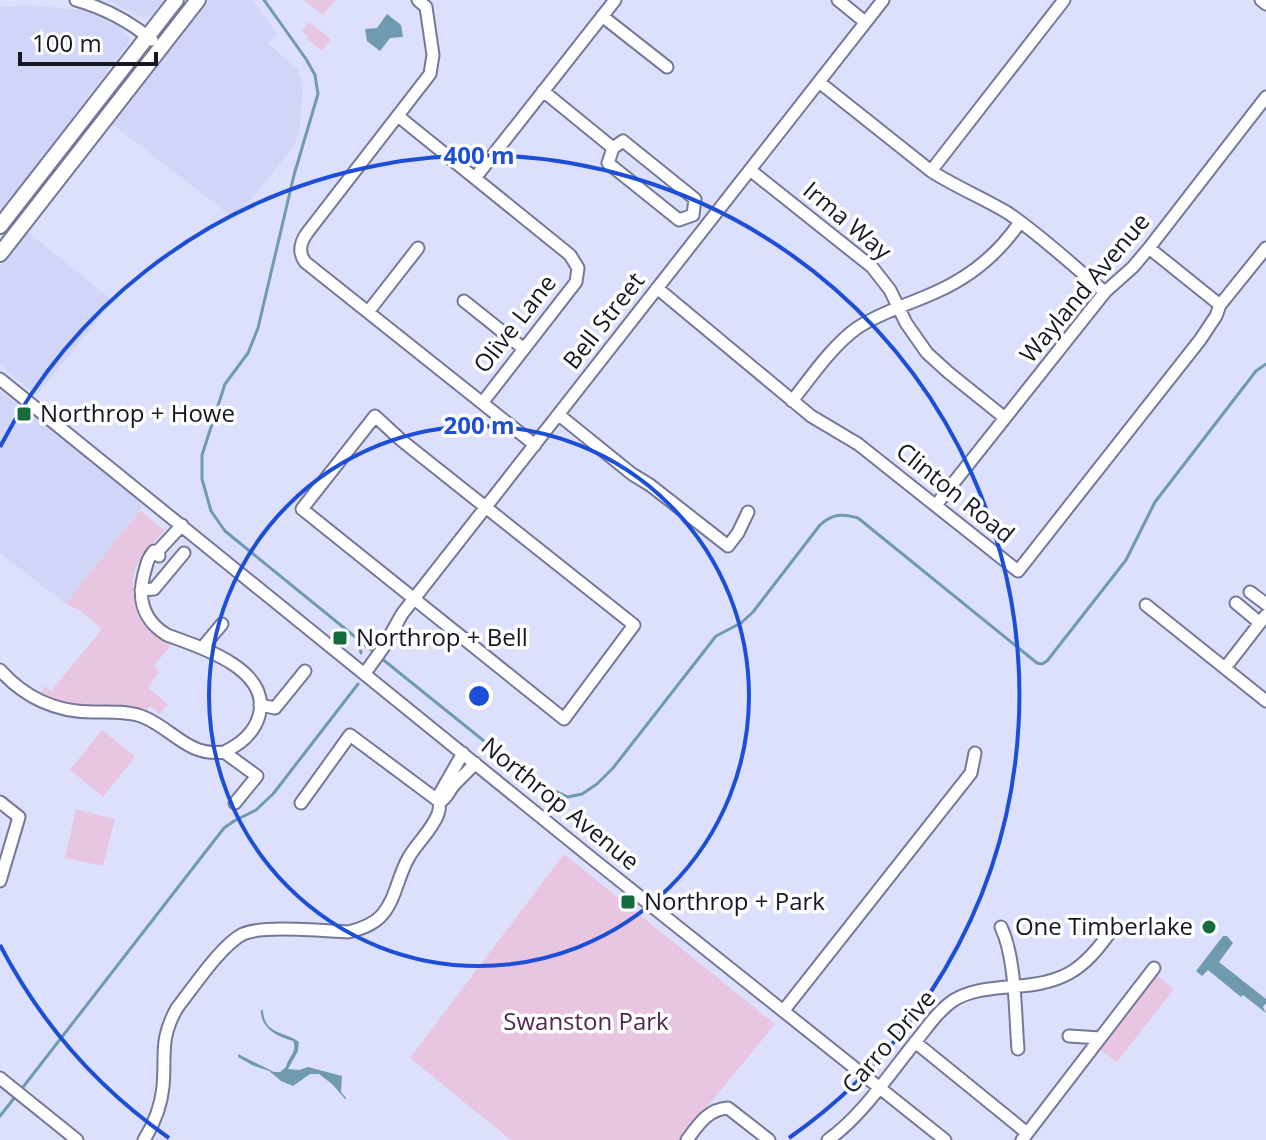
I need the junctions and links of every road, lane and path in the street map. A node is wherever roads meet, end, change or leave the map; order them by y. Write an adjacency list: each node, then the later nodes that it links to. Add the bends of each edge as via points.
1 (76, 0): 13 (street, via 109,12)
2 (176, 0): 13 (main road)
3 (198, 0): 14 (main road)
4 (615, 0): 11 (street)
5 (838, 0): 12 (street)
6 (883, 0): 12 (street, Bell Street)
7 (1064, 0): 22 (street)
8 (1261, 0): 10 (street)
9 (425, 2): 19 (street, via 432,68)
10 (1266, 4)
11 (602, 16): 15 (street); 17 (street)
12 (865, 22): 16 (street, Bell Street)
13 (147, 36): 14 (street); 27 (main road)
14 (162, 48): 31 (main road)
15 (667, 67)
16 (819, 82): 21 (street, Bell Street); 22 (street)
17 (543, 91): 20 (street); 23 (street)
18 (1266, 97): 29 (street, Wayland Avenue)
19 (398, 116): 23 (street, Olive Lane); 37 (street, via 300,249 305,262)
20 (613, 148): 24 (street, via 623,141 695,199); 24 (street, via 608,163 679,220)
21 (750, 170): 26 (street, Bell Street); 36 (street, Irma Way, via 872,267)
22 (931, 171): 25 (street)
23 (475, 178): 38 (street, Olive Lane, via 570,255 578,268 576,282)
24 (693, 215): 26 (street)
25 (1020, 222): 33 (street); 36 (street, via 973,271)
26 (706, 225): 32 (street, Bell Street)
27 (0, 226)
28 (418, 248): 37 (street)
29 (1149, 248): 33 (street, Wayland Avenue); 35 (street)
30 (1266, 248): 35 (street, Clinton Road)
31 (0, 254)
32 (657, 288): 40 (street, Clinton Road); 42 (street, Bell Street)
33 (1105, 292): 43 (street, Wayland Avenue)
34 (464, 301): 38 (street)
35 (1220, 305): 45 (street, Clinton Road, via 1200,340 1018,571)
36 (899, 307): 40 (street, via 844,338); 43 (street, Irma Way, via 927,353)
37 (368, 312): 41 (street)
38 (524, 349): 41 (street, Olive Lane)
39 (0, 379): 48 (street, Northrop Avenue)
40 (792, 401): 45 (street, Clinton Road)
41 (482, 403): 44 (street)
42 (559, 415): 44 (street, Bell Street); 47 (street, via 728,546)
43 (1005, 418): 45 (street, Wayland Avenue)
44 (535, 445): 46 (street, Bell Street)
45 (936, 505)
46 (486, 507): 52 (street, Bell Street); 52 (street, via 375,416 302,509); 52 (street, via 634,625 564,719)
47 (748, 512)
48 (182, 525): 50 (street, via 147,560); 62 (street, Northrop Avenue)
49 (184, 553): 50 (street, via 154,589)
50 (141, 590): 58 (street, via 152,623 167,635)
51 (1250, 592): 54 (street)
52 (414, 599): 62 (street, Bell Street)
53 (1236, 603): 56 (street)
54 (1266, 604)
55 (1146, 605): 59 (street)
56 (1263, 619): 59 (street)
57 (222, 624): 58 (street)
58 (202, 648): 64 (street, via 247,676)
59 (1225, 668): 63 (street)
60 (0, 670): 65 (street, via 21,690 56,708 135,714 195,749)
61 (305, 671): 64 (street, via 275,708)
62 (365, 673): 66 (street, Northrop Avenue)
63 (1266, 701)
64 (260, 705): 65 (street, via 250,733)
65 (224, 752): 72 (street, via 257,776)
66 (463, 753): 68 (street, Northrop Avenue); 69 (street)
67 (975, 753): 79 (street, via 971,773)
68 (475, 763): 69 (street); 79 (street, Northrop Avenue)
69 (450, 783): 71 (street, via 439,795)
70 (0, 802): 74 (street, via 19,817)
71 (440, 802): 73 (street, via 350,735); 88 (street, via 438,815 410,855 377,920 348,932 260,929 225,947 171,1019 164,1043 161,1100)
72 (235, 803)
73 (301, 803)
74 (0, 881)
75 (1001, 927): 78 (street, via 1010,950)
76 (1113, 928): 78 (street, Carro Drive, via 1078,968 1048,983)
77 (1154, 968): 81 (street)
78 (1013, 987): 82 (street, Carro Drive, via 956,999); 83 (street)
79 (784, 1010): 84 (street, Northrop Avenue)
80 (1069, 1036): 81 (street)
81 (1100, 1038): 86 (street)
82 (915, 1042): 84 (street, Carro Drive); 86 (street)
83 (1018, 1049)
84 (879, 1086): 91 (street, Carro Drive); 92 (street, Northrop Avenue)
85 (8, 1088): 87 (street)
86 (1025, 1136)
87 (77, 1140)
88 (144, 1140)
89 (687, 1140): 90 (street, via 718,1108 728,1108)
90 (769, 1140)
91 (828, 1140)
92 (945, 1140)

